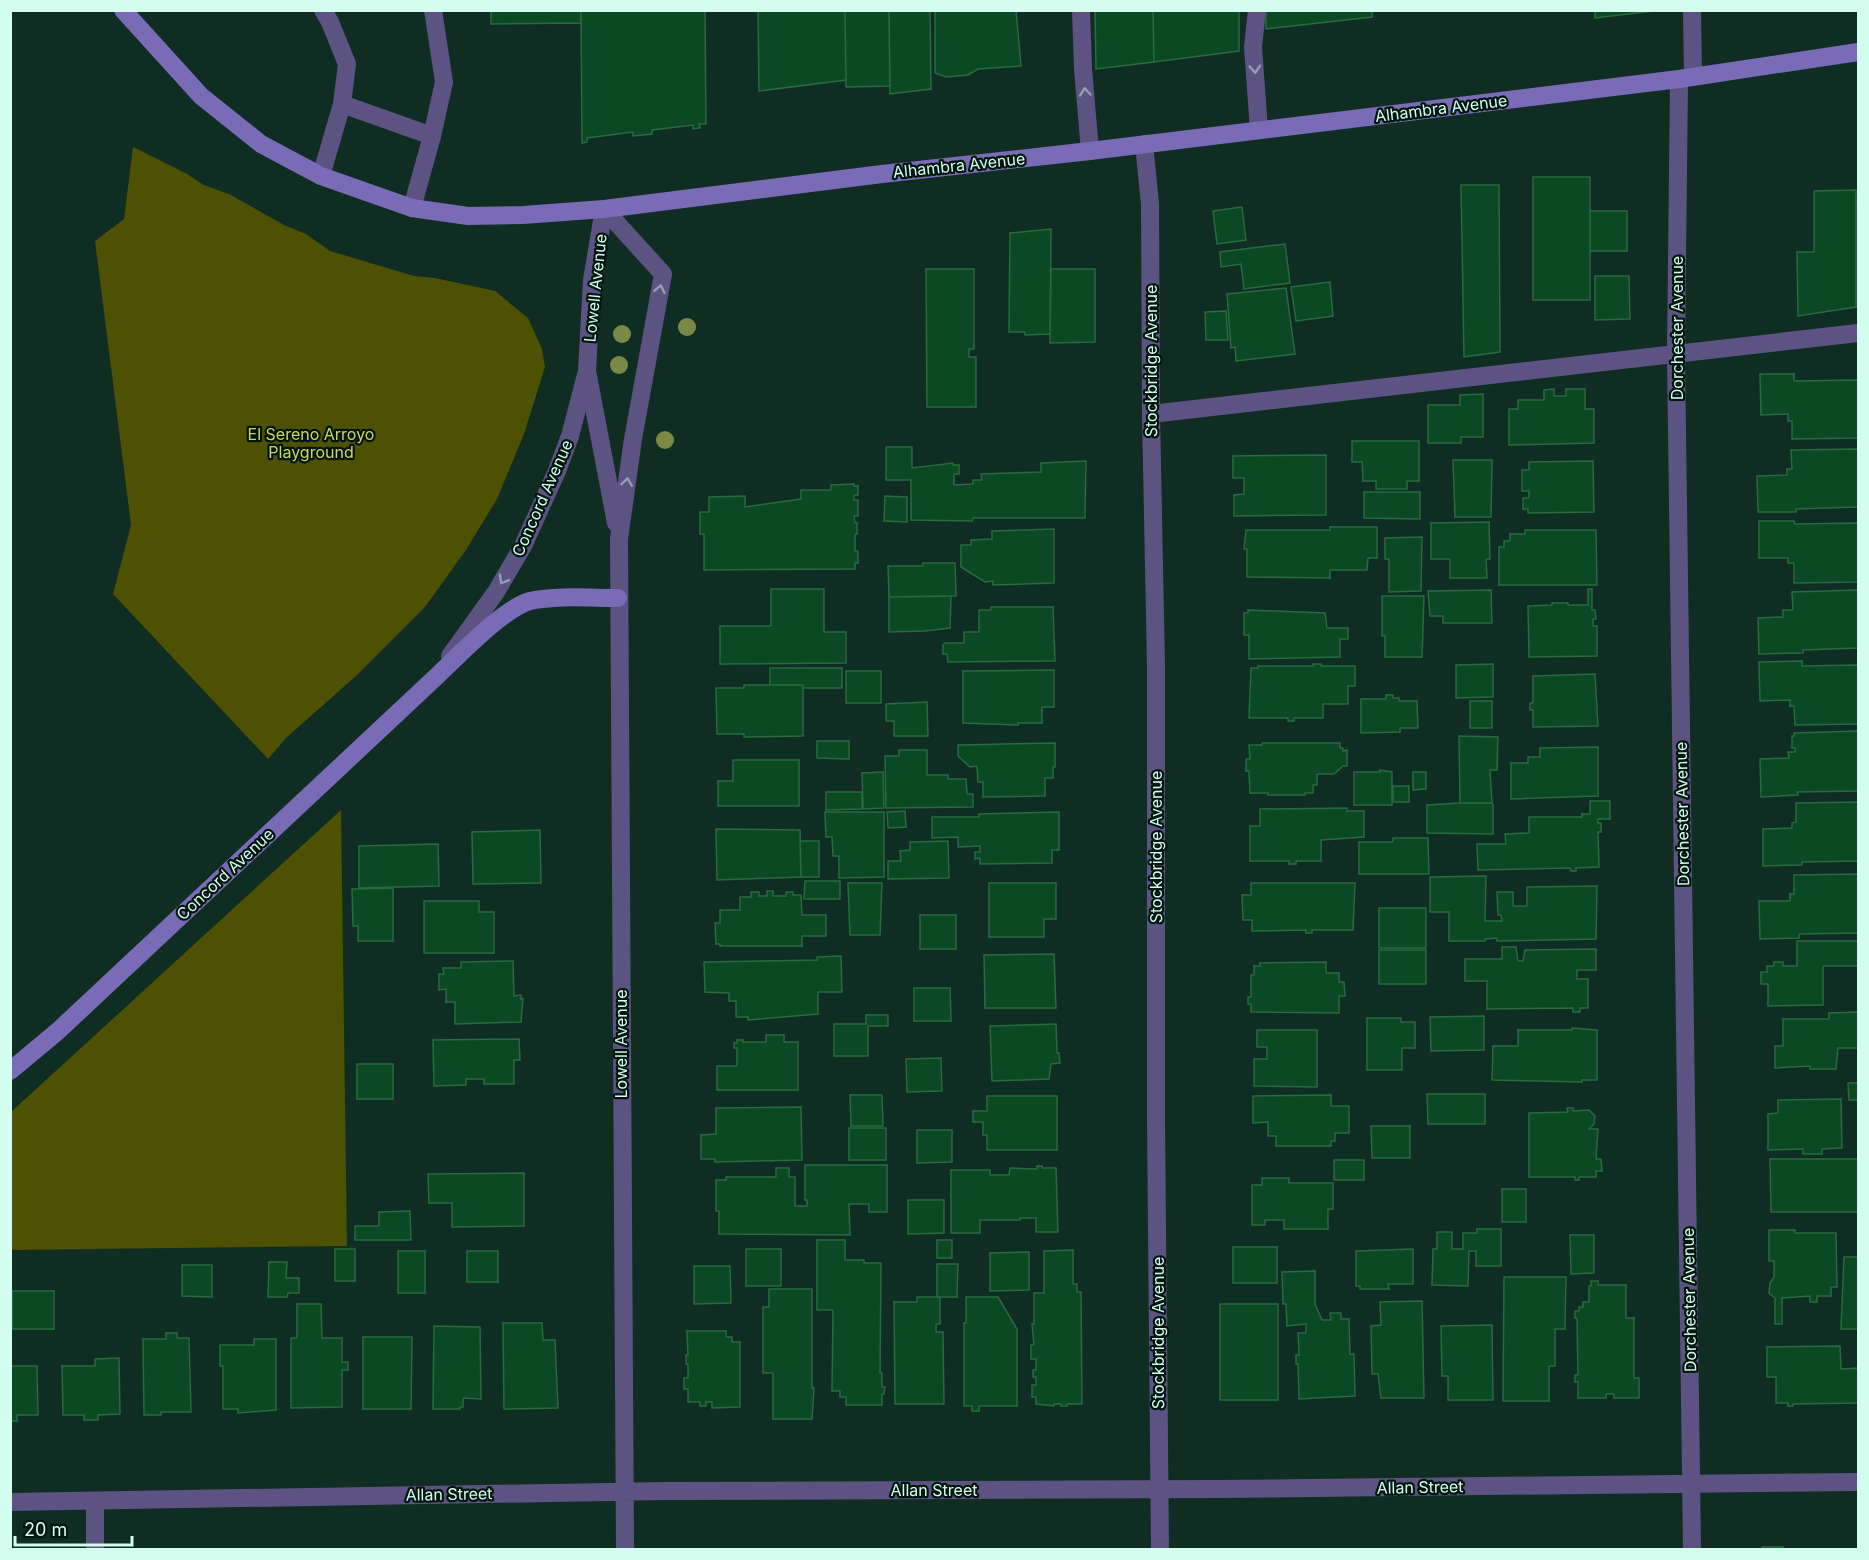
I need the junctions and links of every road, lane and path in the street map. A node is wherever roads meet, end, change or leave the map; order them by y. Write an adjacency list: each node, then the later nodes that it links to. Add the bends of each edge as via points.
1 (123, 10): 14 (main road, Alhambra Avenue, via 201,96 261,144)
2 (323, 10): 9 (street, via 346,64)
3 (433, 10): 11 (street, via 444,82)
4 (1081, 10): 13 (street, one-way to 4)
5 (1257, 10): 10 (street, one-way to 10, via 1253,47)
6 (1692, 10): 8 (street, Dorchester Avenue)
7 (1858, 52): 8 (main road, Alhambra Avenue)
8 (1686, 77): 10 (main road, Alhambra Avenue); 18 (street, Dorchester Avenue)
9 (342, 104): 11 (street); 14 (street)
10 (1259, 130): 12 (main road, Alhambra Avenue)
11 (432, 136): 15 (street)
12 (1144, 144): 13 (main road, Alhambra Avenue); 20 (street, Stockbridge Avenue, via 1150,204)
13 (1090, 151): 16 (main road, Alhambra Avenue)
14 (321, 176): 15 (main road, Alhambra Avenue)
15 (412, 208): 16 (main road, Alhambra Avenue, via 468,216)
16 (604, 209): 19 (street, Lowell Avenue, via 592,280); 21 (street, Lowell Avenue, one-way to 16, via 663,274)
17 (1858, 333): 18 (street)
18 (1676, 355): 20 (street); 26 (street, Dorchester Avenue)
19 (587, 371): 21 (street, Lowell Avenue); 23 (street, Concord Avenue, one-way to 23, via 570,436 523,546)
20 (1151, 414): 27 (street, Stockbridge Avenue)
21 (619, 540): 22 (street, Lowell Avenue)
22 (618, 598): 23 (main road, Concord Avenue, via 561,598 521,605); 28 (street, Lowell Avenue)
23 (437, 676): 24 (main road, Concord Avenue, via 58,1031)
24 (10, 1071)
25 (1858, 1482): 26 (street, Allan Street)
26 (1692, 1484): 27 (street, Allan Street); 34 (street, Dorchester Avenue)
27 (1160, 1489): 28 (street, Allan Street); 33 (street, Stockbridge Avenue)
28 (624, 1491): 29 (street, Allan Street); 32 (street, Lowell Avenue)
29 (95, 1501): 30 (street, Allan Street); 31 (street)
30 (10, 1502)
31 (96, 1550)
32 (625, 1550)
33 (1160, 1550)
34 (1692, 1550)

